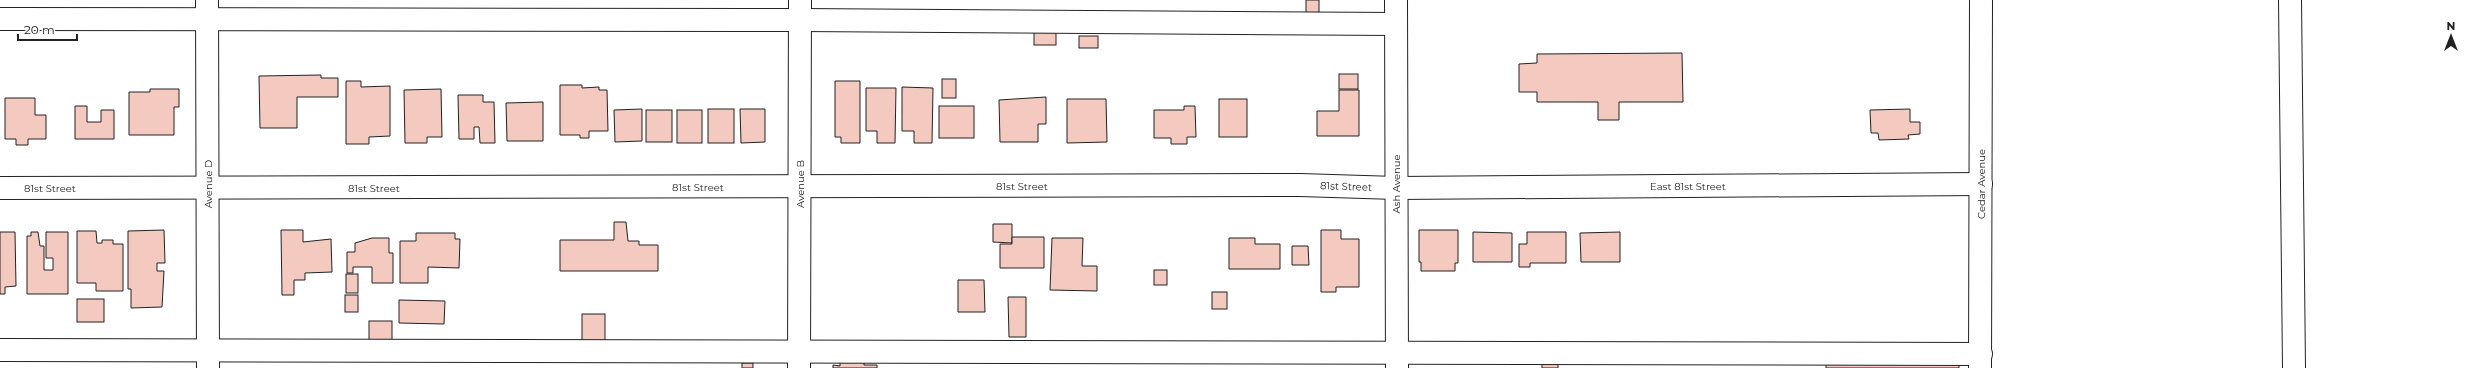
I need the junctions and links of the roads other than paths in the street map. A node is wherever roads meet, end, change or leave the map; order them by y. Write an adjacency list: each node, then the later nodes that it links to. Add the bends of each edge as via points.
1 (1396, 0): 7 (street, Ash Avenue)
2 (1981, 0): 8 (street, Cedar Avenue)
3 (2290, 0): 18 (street)
4 (207, 9): 5 (street); 6 (street); 11 (street, Avenue D)
5 (800, 10): 7 (street); 9 (street, Avenue B)
6 (0, 19)
7 (1396, 24): 12 (street, Ash Avenue)
8 (1981, 184): 12 (street, East 81st Street); 17 (street, Cedar Avenue)
9 (800, 187): 11 (street, 81st Street); 12 (street, 81st Street, via 1300,185); 15 (street, Avenue B)
10 (0, 188): 11 (street, 81st Street)
11 (208, 188): 14 (street, Avenue D)
12 (1396, 188): 16 (street, Ash Avenue)
13 (0, 350): 14 (street)
14 (208, 359): 15 (street)
15 (800, 359): 16 (street)
16 (1397, 360): 17 (street)
17 (1980, 361)
18 (2294, 368)

